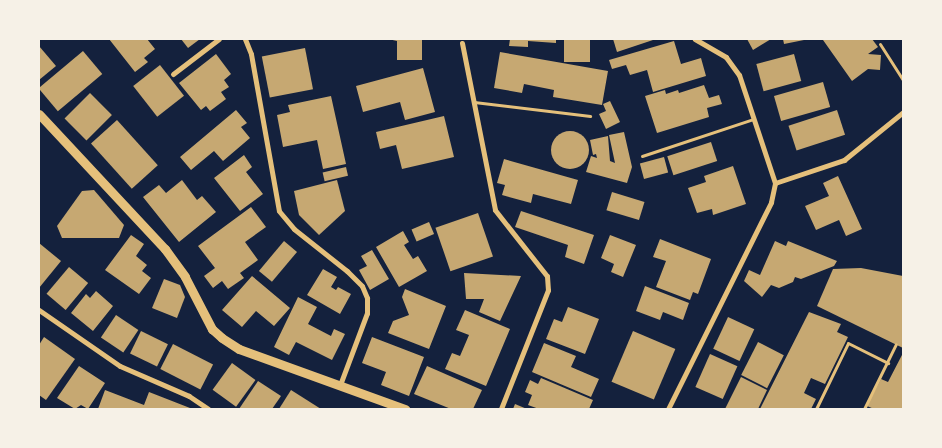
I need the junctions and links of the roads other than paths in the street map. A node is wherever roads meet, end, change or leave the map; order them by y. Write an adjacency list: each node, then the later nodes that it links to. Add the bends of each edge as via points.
1 (219, 39): 6 (street)
2 (245, 39): 18 (street, via 279,210 294,229 362,286 366,298 368,313)
3 (695, 39): 12 (street, via 726,57 739,75)
4 (462, 43): 8 (street)
5 (880, 44): 7 (lane)
6 (173, 74)
7 (903, 80)
8 (473, 102): 11 (lane); 21 (street, via 495,210 547,276 548,290)
9 (903, 112): 14 (street, via 844,160)
10 (39, 114): 18 (street, via 164,249 185,277 212,328 239,349)
11 (590, 116)
12 (753, 119): 13 (lane); 14 (street)
13 (642, 156)
14 (775, 183): 22 (street, via 771,202)
15 (39, 310): 19 (street, via 120,366 189,396)
16 (896, 344): 17 (lane)
17 (888, 362): 23 (lane, via 848,343); 24 (lane)
18 (340, 385): 20 (street)
19 (208, 409)
20 (406, 409)
21 (501, 409)
22 (668, 409)
23 (816, 409)
24 (864, 409)

